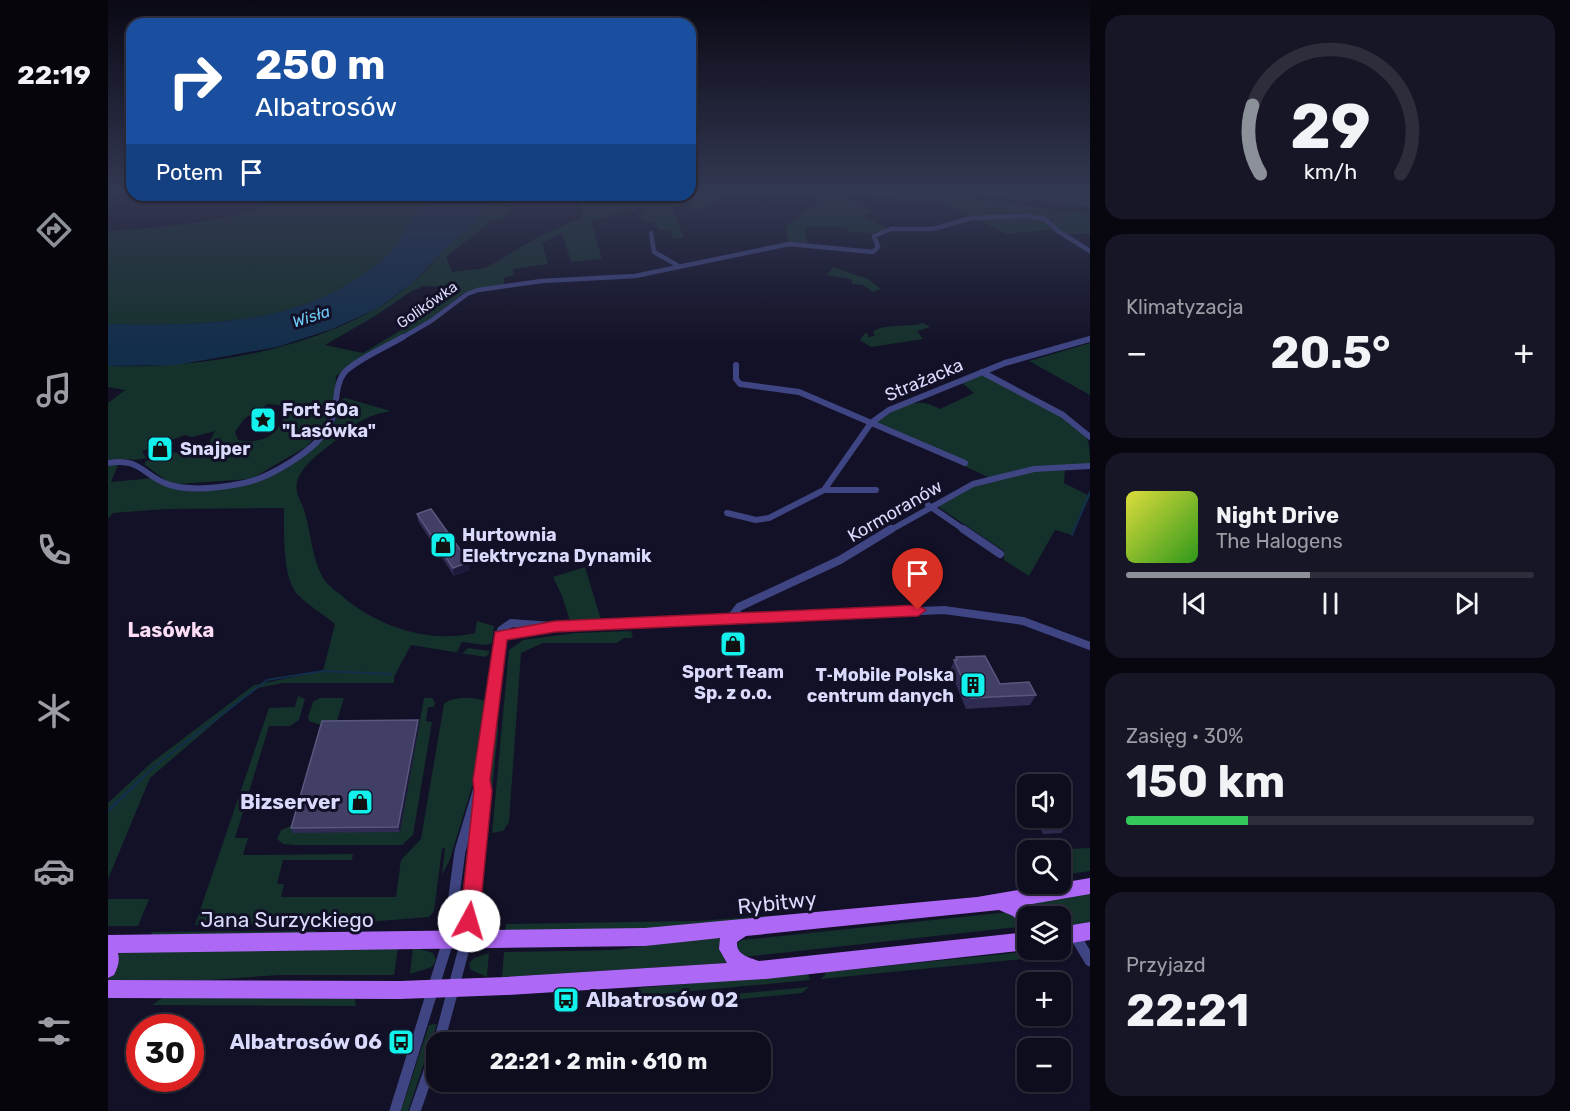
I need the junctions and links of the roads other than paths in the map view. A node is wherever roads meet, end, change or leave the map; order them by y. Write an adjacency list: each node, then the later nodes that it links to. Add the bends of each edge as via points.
1 (653, 244): 3 (street, via 654,252)
2 (877, 244): 3 (street, Golikówka, via 873,252 789,244)
3 (677, 265): 9 (street, Golikówka, via 635,276 542,281 467,294 431,321 346,371 340,380 337,408 329,427 312,446 246,483 178,487 138,463)
4 (1090, 339): 6 (street, Strażacka)
5 (736, 365): 7 (street, via 740,384 799,392)
6 (982, 372): 7 (street, Strażacka, via 889,410); 8 (street, Strażacka, via 1063,415)
7 (871, 423): 10 (street); 12 (street, Strażacka)
8 (1090, 436)
9 (108, 463)
10 (965, 463)
11 (1090, 466): 14 (street, Kormoranów, via 1034,470 973,484)
12 (824, 490): 13 (street); 15 (street, via 763,520)
13 (876, 490)
14 (926, 505): 16 (street); 17 (street, Kormoranów, via 840,560 739,607)
15 (727, 513)
16 (1000, 554)
17 (730, 620): 18 (street, via 900,611 966,612 1023,621); 19 (street, via 500,633)
18 (1090, 646)
19 (482, 780): 25 (street); 25 (street, via 460,851)
20 (1090, 886): 21 (main road, Rybitwy)
21 (995, 902): 22 (main road); 23 (main road, Rybitwy)
22 (1017, 908)
23 (743, 929): 25 (main road, Rybitwy, via 645,938); 30 (main road, via 729,937 729,953 740,964)
24 (1075, 934): 28 (street)
25 (457, 941): 27 (main road, Jana Surzyckiego); 31 (street); 33 (street)
26 (1017, 941): 30 (main road)
27 (108, 946): 29 (main road)
28 (1090, 961)
29 (108, 969)
30 (766, 970): 31 (main road)
31 (455, 988): 33 (main road); 34 (street)
32 (108, 989): 33 (main road)
33 (434, 989): 36 (street)
34 (442, 1032)
35 (426, 1081): 37 (street)
36 (395, 1111)
37 (416, 1111)

